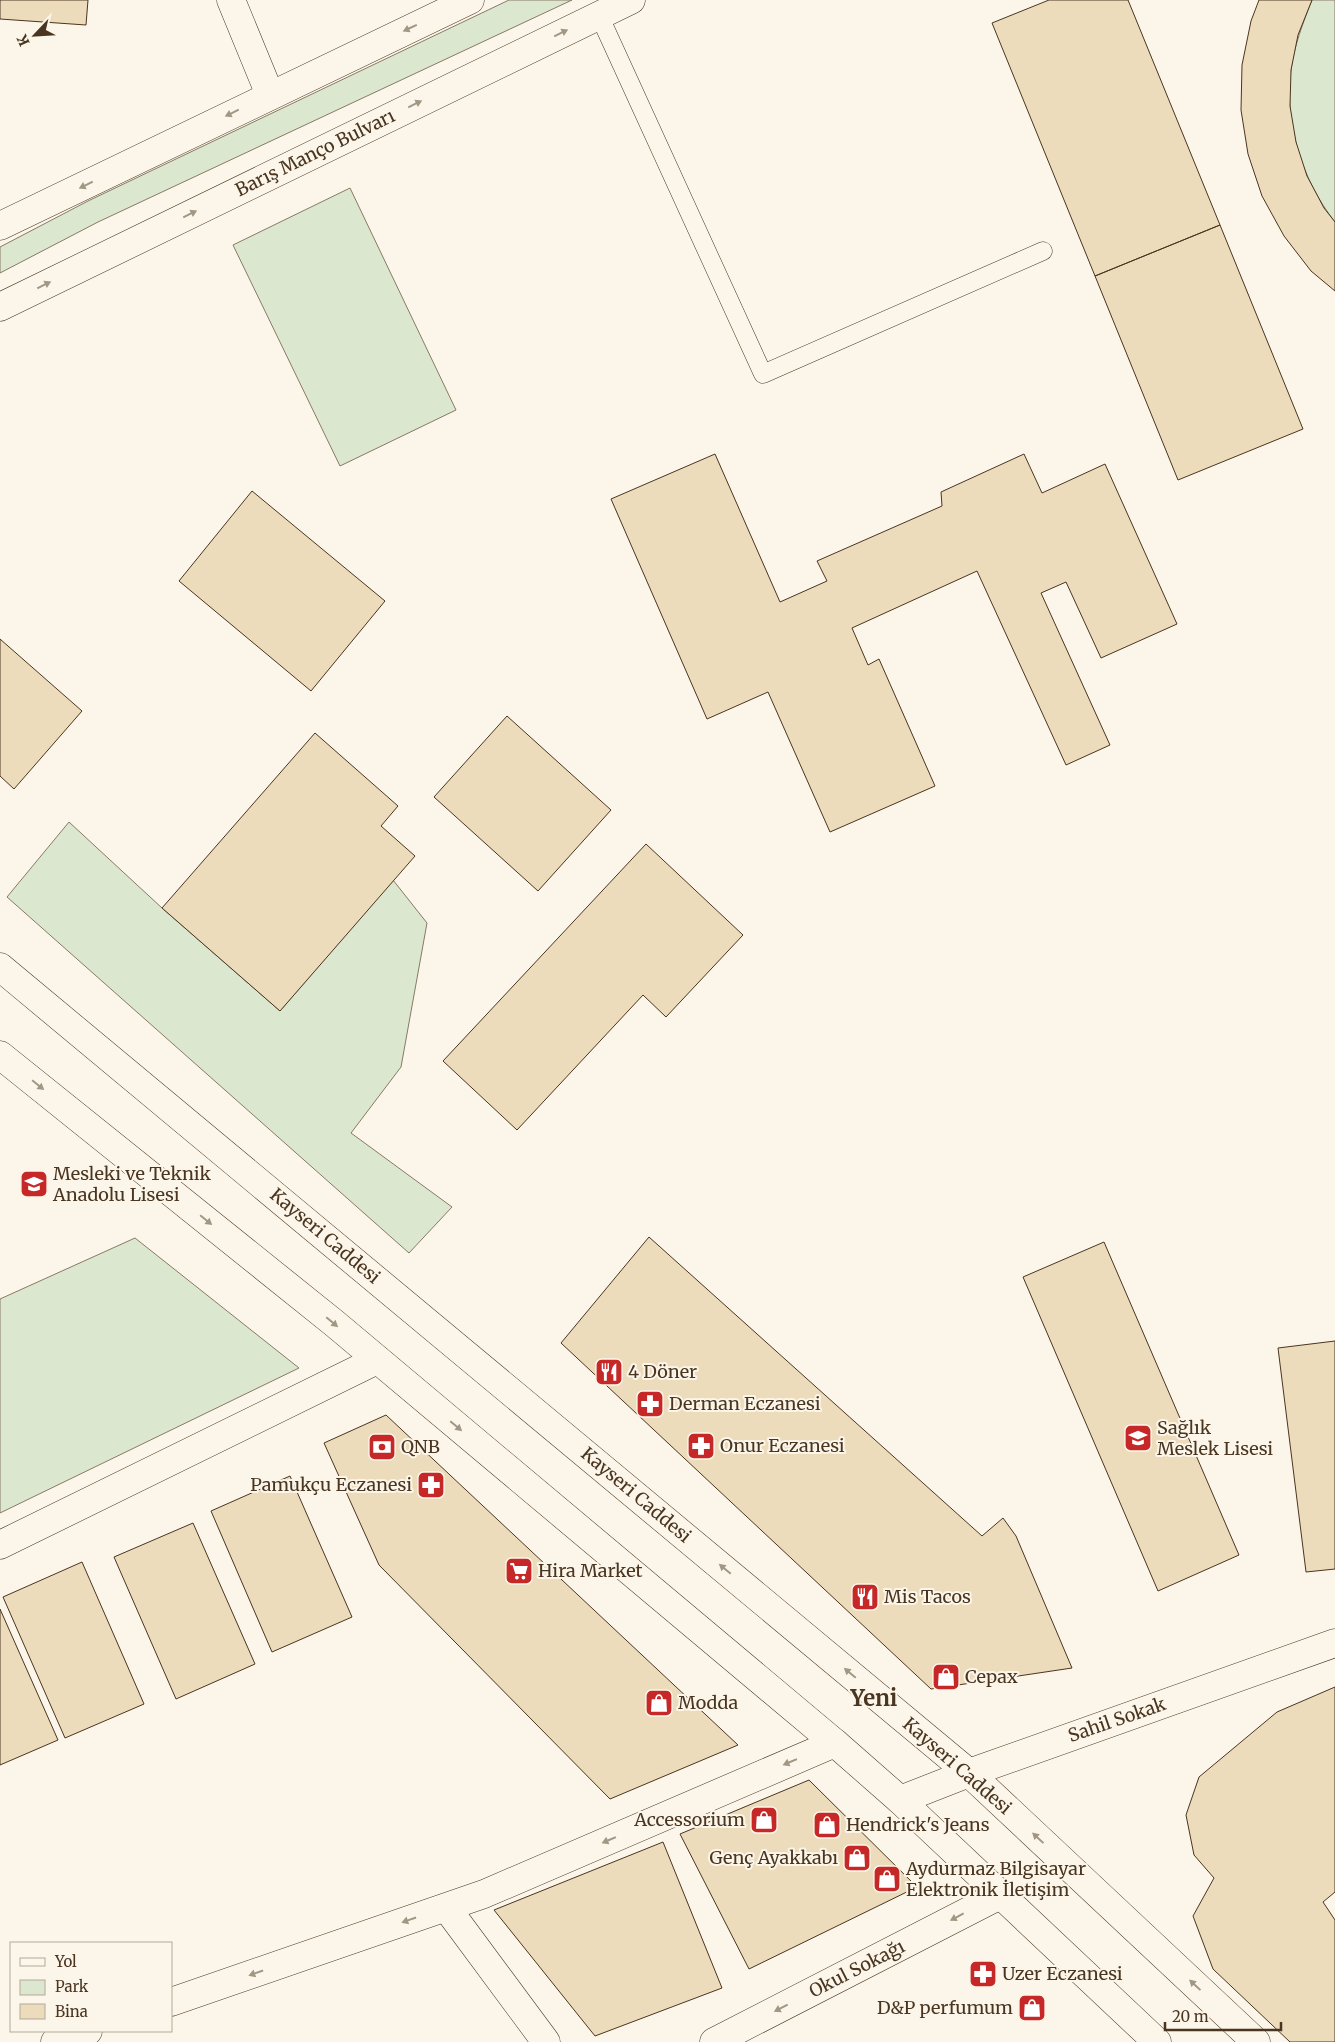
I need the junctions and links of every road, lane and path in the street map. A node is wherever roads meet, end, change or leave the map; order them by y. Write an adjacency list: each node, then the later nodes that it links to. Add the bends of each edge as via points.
1 (230, 0): 6 (main road)
2 (470, 0): 4 (main road)
3 (631, 0): 5 (main road, Barış Manço Bulvarı)
4 (442, 6): 6 (main road, one-way to 6)
5 (599, 15): 8 (lane, via 763,374); 9 (main road, Barış Manço Bulvarı, one-way to 5)
6 (270, 95): 7 (main road, one-way to 7)
7 (0, 226)
8 (1043, 251)
9 (0, 306)
10 (0, 967): 16 (main road, Kayseri Caddesi, one-way to 10)
11 (0, 1055): 12 (main road, one-way to 12)
12 (377, 1360): 13 (main road); 15 (main road, one-way to 15)
13 (0, 1545)
14 (1335, 1643): 16 (main road, Sahil Sokak)
15 (835, 1743): 17 (main road); 19 (main road, one-way to 19, via 484,1894)
16 (969, 1773): 17 (main road, Sahil Sokak); 26 (main road, Kayseri Caddesi, one-way to 16)
17 (900, 1800): 18 (main road)
18 (1000, 1895): 24 (main road, Okul Sokağı, one-way to 24); 25 (main road)
19 (446, 1907): 20 (main road, one-way to 20); 23 (main road)
20 (172, 2002)
21 (85, 2032): 22 (main road)
22 (55, 2042)
23 (546, 2042)
24 (714, 2042)
25 (1157, 2042)
26 (1256, 2042)

